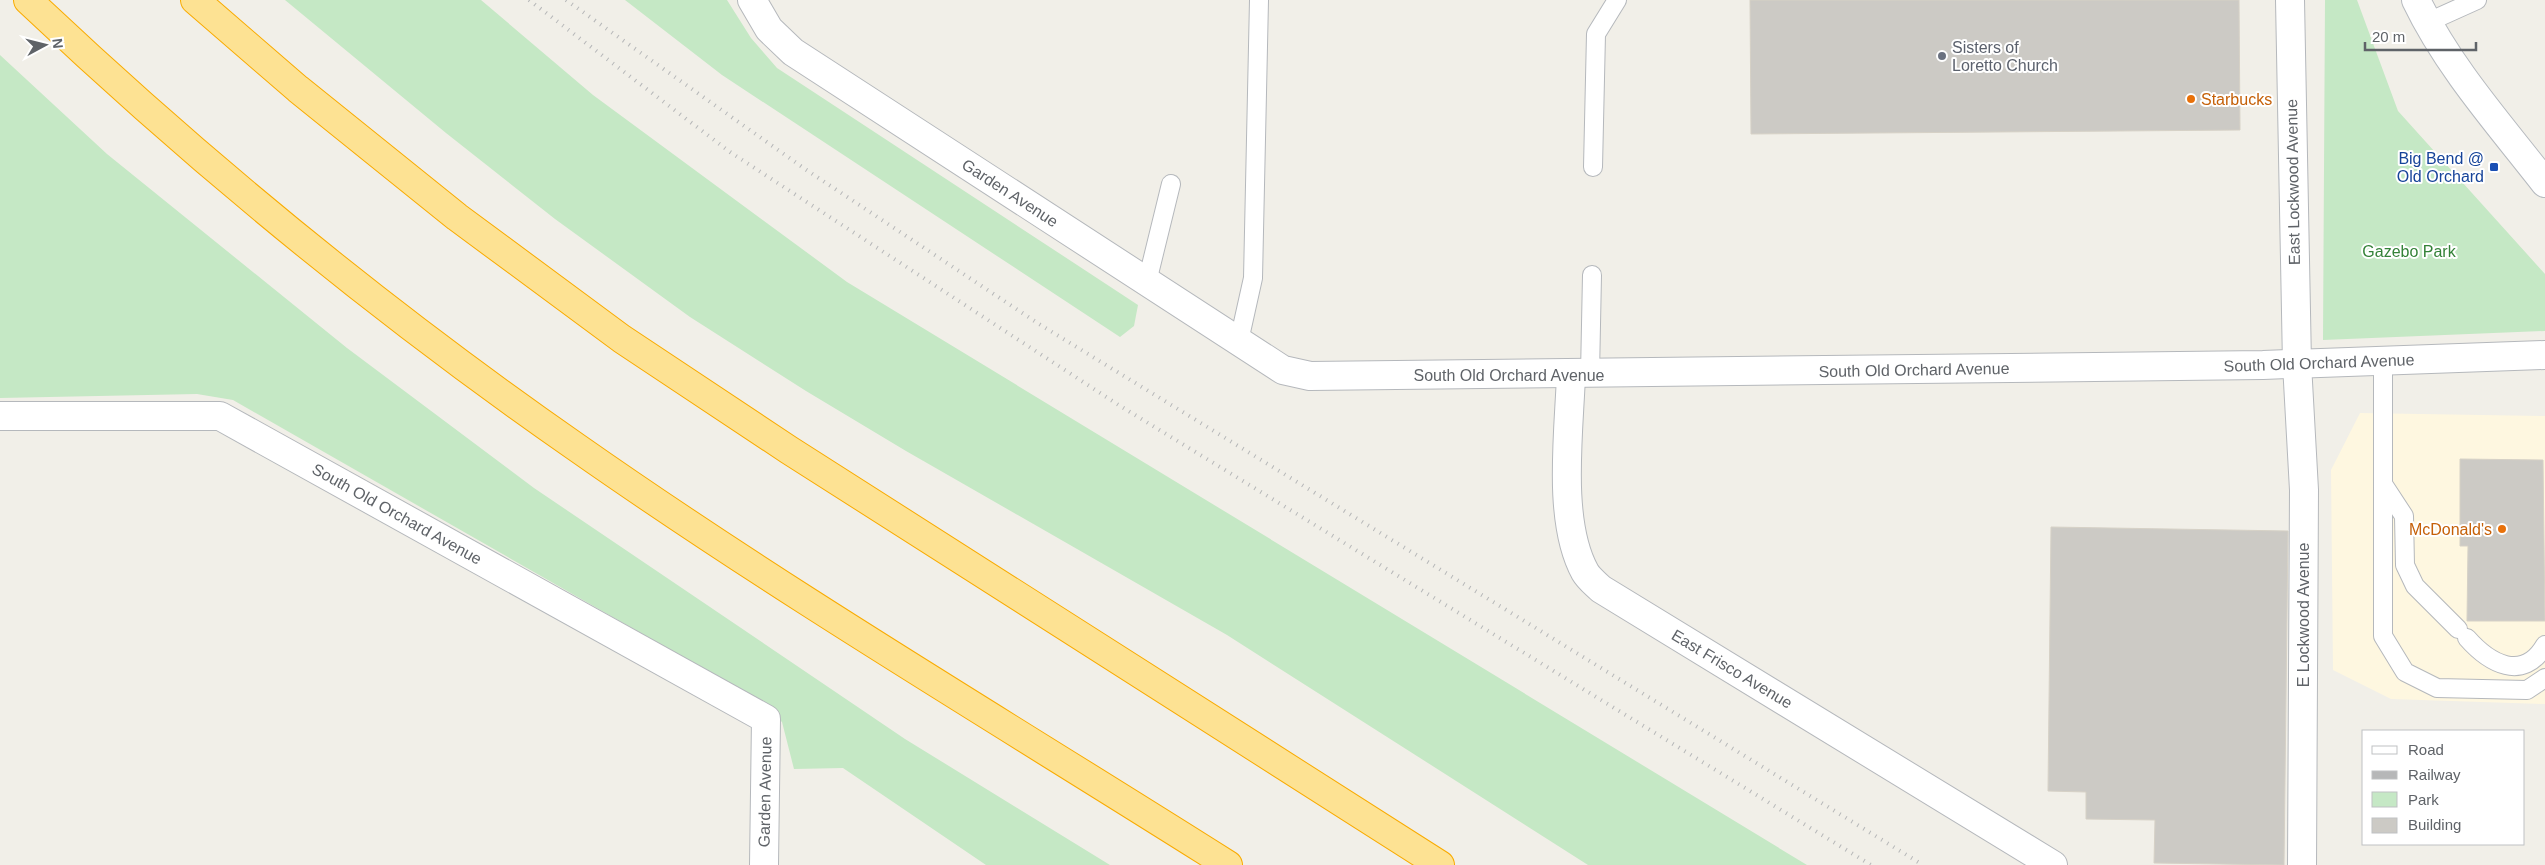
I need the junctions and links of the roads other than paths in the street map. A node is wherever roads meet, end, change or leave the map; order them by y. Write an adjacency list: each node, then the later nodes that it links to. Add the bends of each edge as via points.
1 (28, 0): 26 (highway, via 88,57 247,195 407,324 568,441 748,562)
2 (195, 0): 27 (highway, via 298,89 457,217 622,339 822,471)
3 (752, 0): 13 (street, Garden Avenue, via 769,29 793,52)
4 (1259, 0): 14 (lane, via 1253,278)
5 (1617, 0): 9 (lane, via 1596,34)
6 (2290, 0): 17 (street, East Lockwood Avenue)
7 (2477, 0): 8 (lane)
8 (2421, 11): 10 (street, via 2470,85)
9 (1594, 167)
10 (2545, 183)
11 (1171, 184): 13 (lane)
12 (1592, 274): 19 (lane)
13 (1147, 282): 14 (street, Garden Avenue)
14 (1239, 341): 18 (street, Garden Avenue)
15 (2545, 355): 16 (street, South Old Orchard Avenue)
16 (2383, 362): 17 (street, South Old Orchard Avenue); 21 (lane)
17 (2297, 364): 19 (street, South Old Orchard Avenue); 29 (street, E Lockwood Avenue, via 2304,490)
18 (1283, 370): 19 (street, South Old Orchard Avenue, via 1310,376)
19 (1580, 374): 28 (street, East Frisco Avenue, via 1568,499 1573,537 1586,574 1601,589)
20 (0, 416): 24 (street, South Old Orchard Avenue, via 220,416)
21 (2383, 483): 22 (lane, via 2404,516 2405,565 2415,586 2481,654 2496,664 2508,667 2525,664); 23 (lane, via 2383,636 2404,672 2438,688 2527,690)
22 (2545, 645)
23 (2545, 678)
24 (766, 719): 25 (street, Garden Avenue)
25 (764, 865)
26 (1228, 865)
27 (1440, 865)
28 (2053, 865)
29 (2302, 865)

